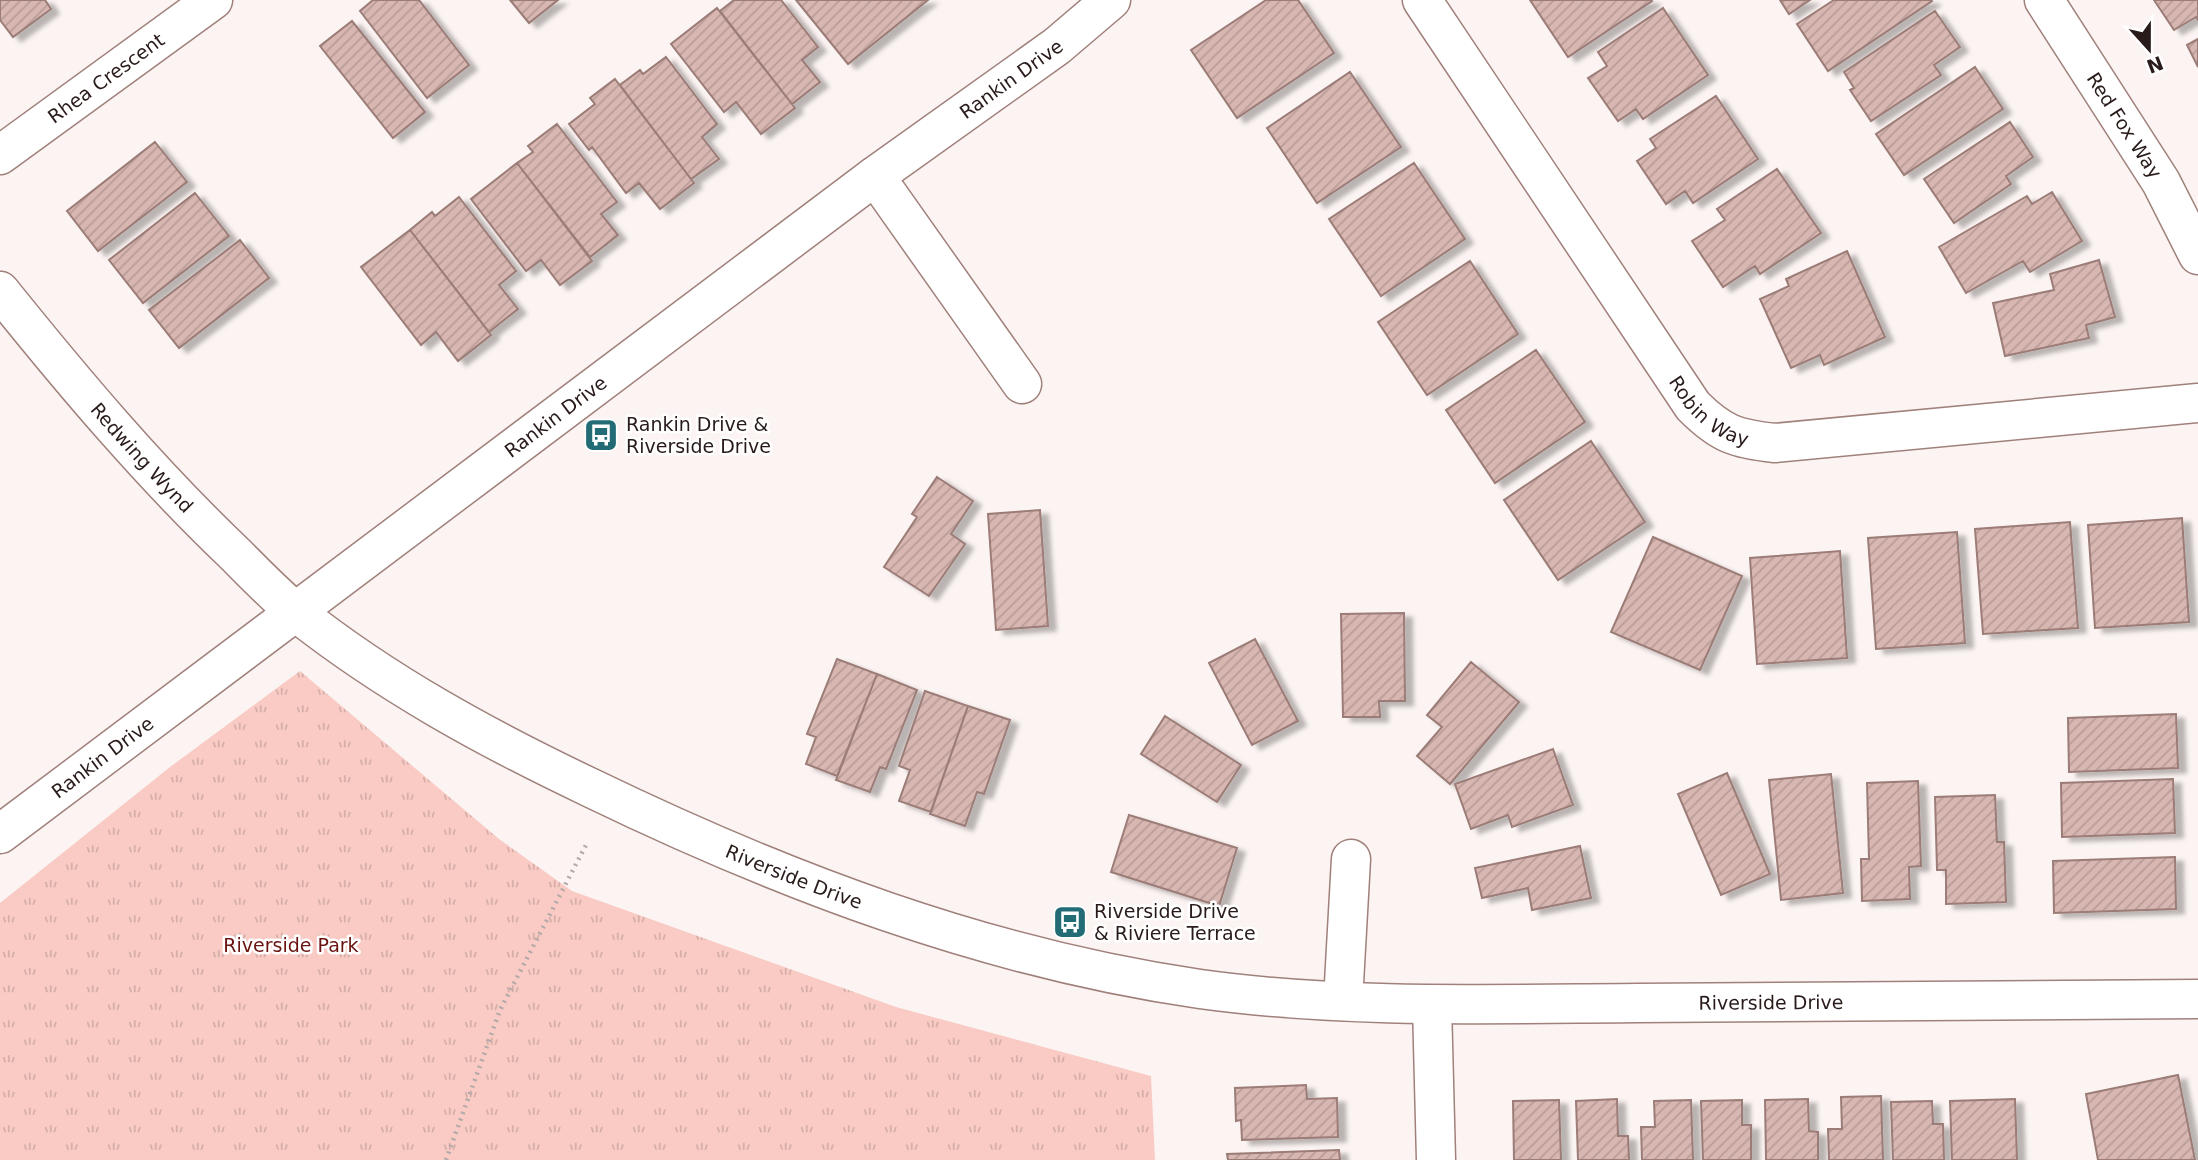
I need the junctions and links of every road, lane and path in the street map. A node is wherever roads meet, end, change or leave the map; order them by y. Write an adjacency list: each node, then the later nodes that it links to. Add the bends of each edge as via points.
1 (213, 0): 5 (street, Rhea Crescent)
2 (1111, 0): 6 (street, Rankin Drive, via 1018,75)
3 (1422, 0): 10 (street, Robin Way, via 1693,405 1714,428 1741,440 1775,443)
4 (2044, 0): 7 (street, Red Fox Way, via 2142,151)
5 (0, 155)
6 (875, 176): 9 (street); 11 (street, Rankin Drive)
7 (2198, 255)
8 (0, 291): 11 (street, Redwing Wynd, via 172,495)
9 (1022, 384)
10 (2198, 403)
11 (295, 612): 12 (street, Rankin Drive); 16 (street, Riverside Drive, via 476,732 712,845 845,899 970,938 1104,972 1204,989)
12 (0, 834)
13 (586, 845): 18 (path, via 500,1010)
14 (1352, 859): 16 (street)
15 (2198, 999): 17 (street, Riverside Drive)
16 (1343, 1001): 17 (street, Riverside Drive)
17 (1432, 1005): 19 (street)
18 (446, 1160)
19 (1436, 1160)

